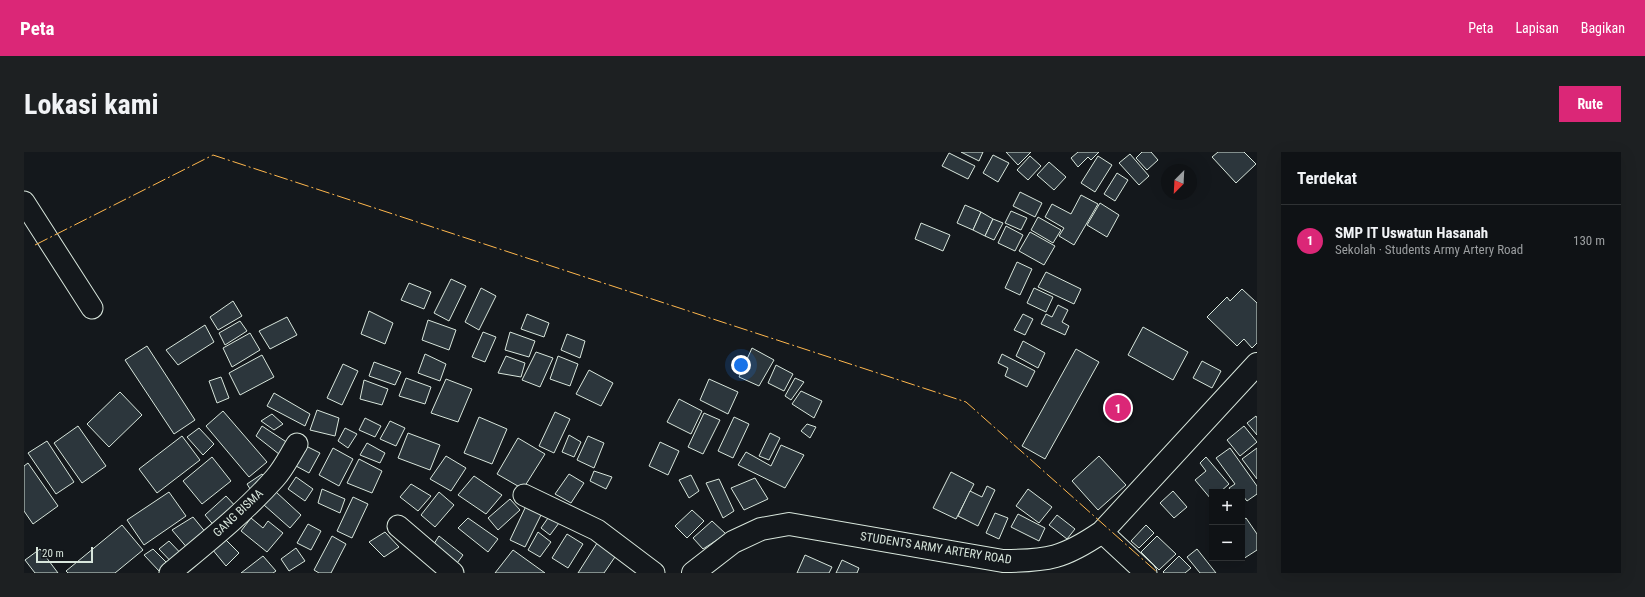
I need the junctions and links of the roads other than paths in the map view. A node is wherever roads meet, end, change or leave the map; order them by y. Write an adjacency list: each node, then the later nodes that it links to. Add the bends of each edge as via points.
1 (24, 202): 2 (street)
2 (92, 308)
3 (1257, 364): 7 (main road, STUDENTS ARMY ARTERY ROAD)
4 (297, 444): 9 (street, GANG BISMA, via 277,476 254,500)
5 (524, 496): 11 (street, via 597,530)
6 (398, 526): 10 (street)
7 (1102, 532): 8 (street); 12 (main road, STUDENTS ARMY ARTERY ROAD, via 1081,546 1057,557 1033,561 1003,561 789,524 761,529 733,542)
8 (1132, 565): 13 (street)
9 (170, 573)
10 (453, 573)
11 (654, 573)
12 (693, 573)
13 (1146, 573)

